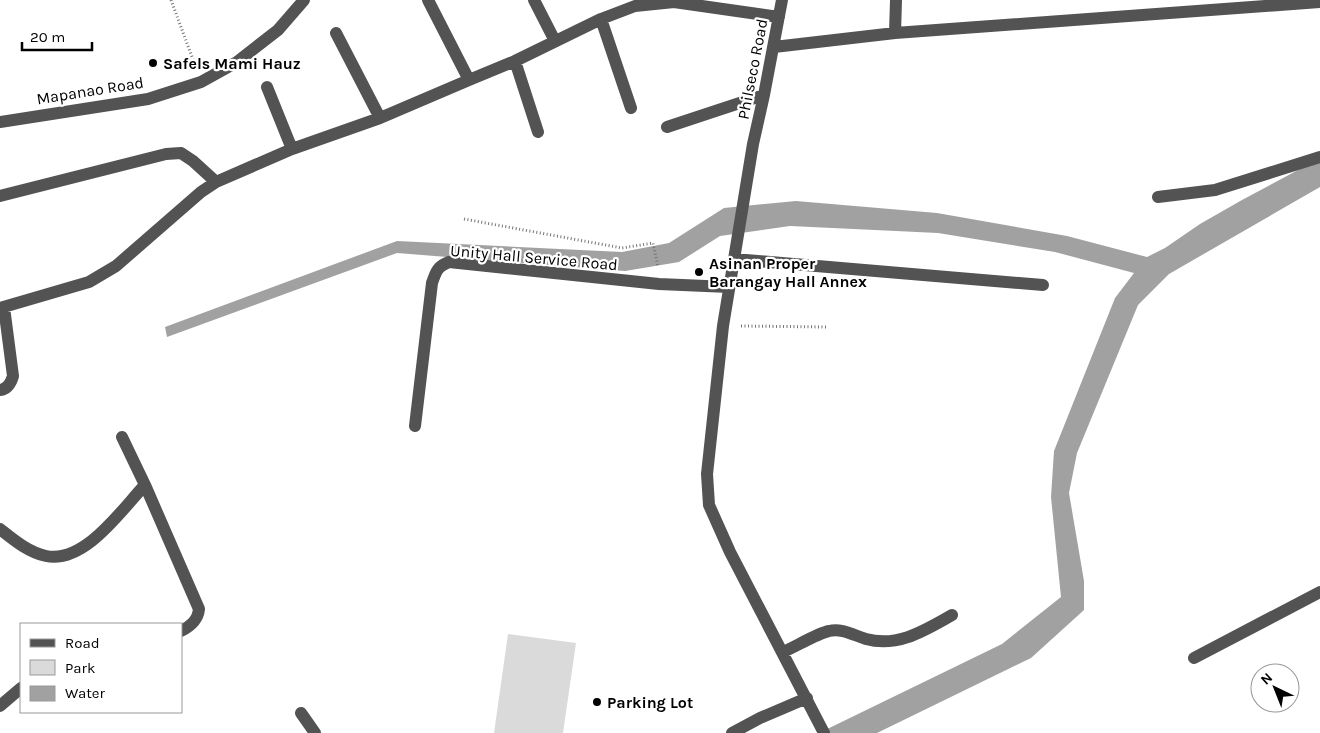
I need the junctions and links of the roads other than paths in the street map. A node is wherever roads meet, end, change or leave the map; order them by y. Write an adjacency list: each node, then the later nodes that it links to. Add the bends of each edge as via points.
1 (304, 0): 20 (street, Mapanao Road, via 278,30 237,62 202,82 148,99)
2 (428, 0): 15 (street)
3 (534, 0): 12 (street)
4 (782, 0): 8 (street, Philseco Road)
5 (896, 0): 11 (street)
6 (1320, 2): 11 (street)
7 (634, 3): 8 (street, via 674,2); 9 (street)
8 (779, 17): 13 (street, Philseco Road)
9 (601, 19): 12 (street); 18 (street)
10 (336, 32): 19 (street)
11 (895, 33): 13 (street)
12 (555, 41): 14 (street)
13 (774, 47): 17 (street, Philseco Road)
14 (515, 61): 15 (street); 22 (street)
15 (470, 80): 19 (street)
16 (266, 87): 23 (street)
17 (764, 95): 21 (street); 28 (street, Philseco Road)
18 (631, 108)
19 (380, 118): 23 (street)
20 (0, 122)
21 (667, 128)
22 (538, 132)
23 (292, 150): 25 (street)
24 (1320, 157): 27 (street, via 1216,190)
25 (216, 182): 26 (street, via 193,161 180,154 166,154); 31 (street, via 116,266 89,282)
26 (0, 196)
27 (1158, 198)
28 (734, 259): 29 (street); 30 (street, Philseco Road)
29 (1043, 285)
30 (729, 287): 33 (street, Unity Hall Service Road, via 659,284 449,262 440,265 432,283); 40 (street, Philseco Road, via 707,474 709,505 730,552)
31 (2, 307): 32 (street, via 13,376 10,384)
32 (0, 390)
33 (415, 426)
34 (122, 437): 35 (street)
35 (145, 485): 36 (street, via 96,538 74,553 48,556 34,552); 39 (street, via 199,609 198,617)
36 (0, 529)
37 (1320, 592): 41 (street)
38 (952, 615): 40 (street, via 908,638 889,642 845,631 828,631)
39 (182, 630)
40 (784, 652): 43 (street, Philseco Road)
41 (1194, 658)
42 (20, 689): 44 (street)
43 (810, 704): 47 (street, via 760,718); 48 (street, Philseco Road)
44 (0, 706)
45 (301, 713): 46 (street)
46 (315, 733)
47 (732, 733)
48 (824, 733)

